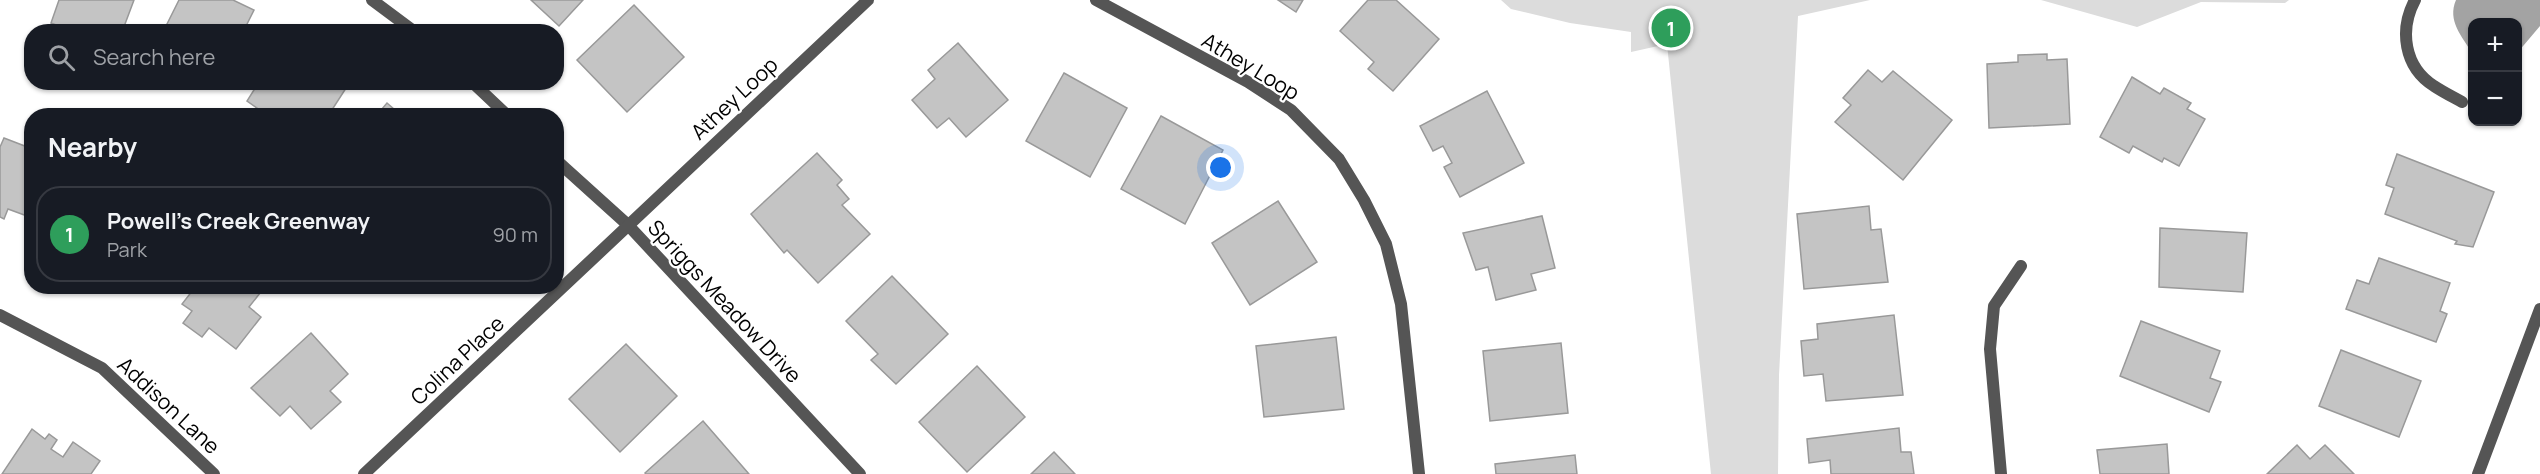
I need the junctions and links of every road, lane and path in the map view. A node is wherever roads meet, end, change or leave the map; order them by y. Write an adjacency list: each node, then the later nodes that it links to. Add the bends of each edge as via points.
1 (372, 0): 5 (street)
2 (867, 0): 10 (street, Athey Loop)
3 (1096, 0): 19 (street, Athey Loop, via 1248,82 1291,110 1339,159 1386,244 1401,304)
4 (2415, 0): 7 (street, via 2404,33 2408,56 2432,86)
5 (404, 24)
6 (480, 90): 8 (street)
7 (2462, 102)
8 (500, 108)
9 (564, 167): 10 (street, Spriggs Meadow Drive)
10 (628, 225): 12 (street, Colina Place); 18 (street, Spriggs Meadow Drive)
11 (2021, 266): 20 (street, via 1994,306 1990,349)
12 (564, 285)
13 (555, 294): 17 (street, Colina Place)
14 (2540, 309): 21 (street)
15 (0, 315): 16 (street, Addison Lane, via 102,368)
16 (214, 474)
17 (364, 474)
18 (860, 474)
19 (1419, 474)
20 (2001, 474)
21 (2478, 474)

